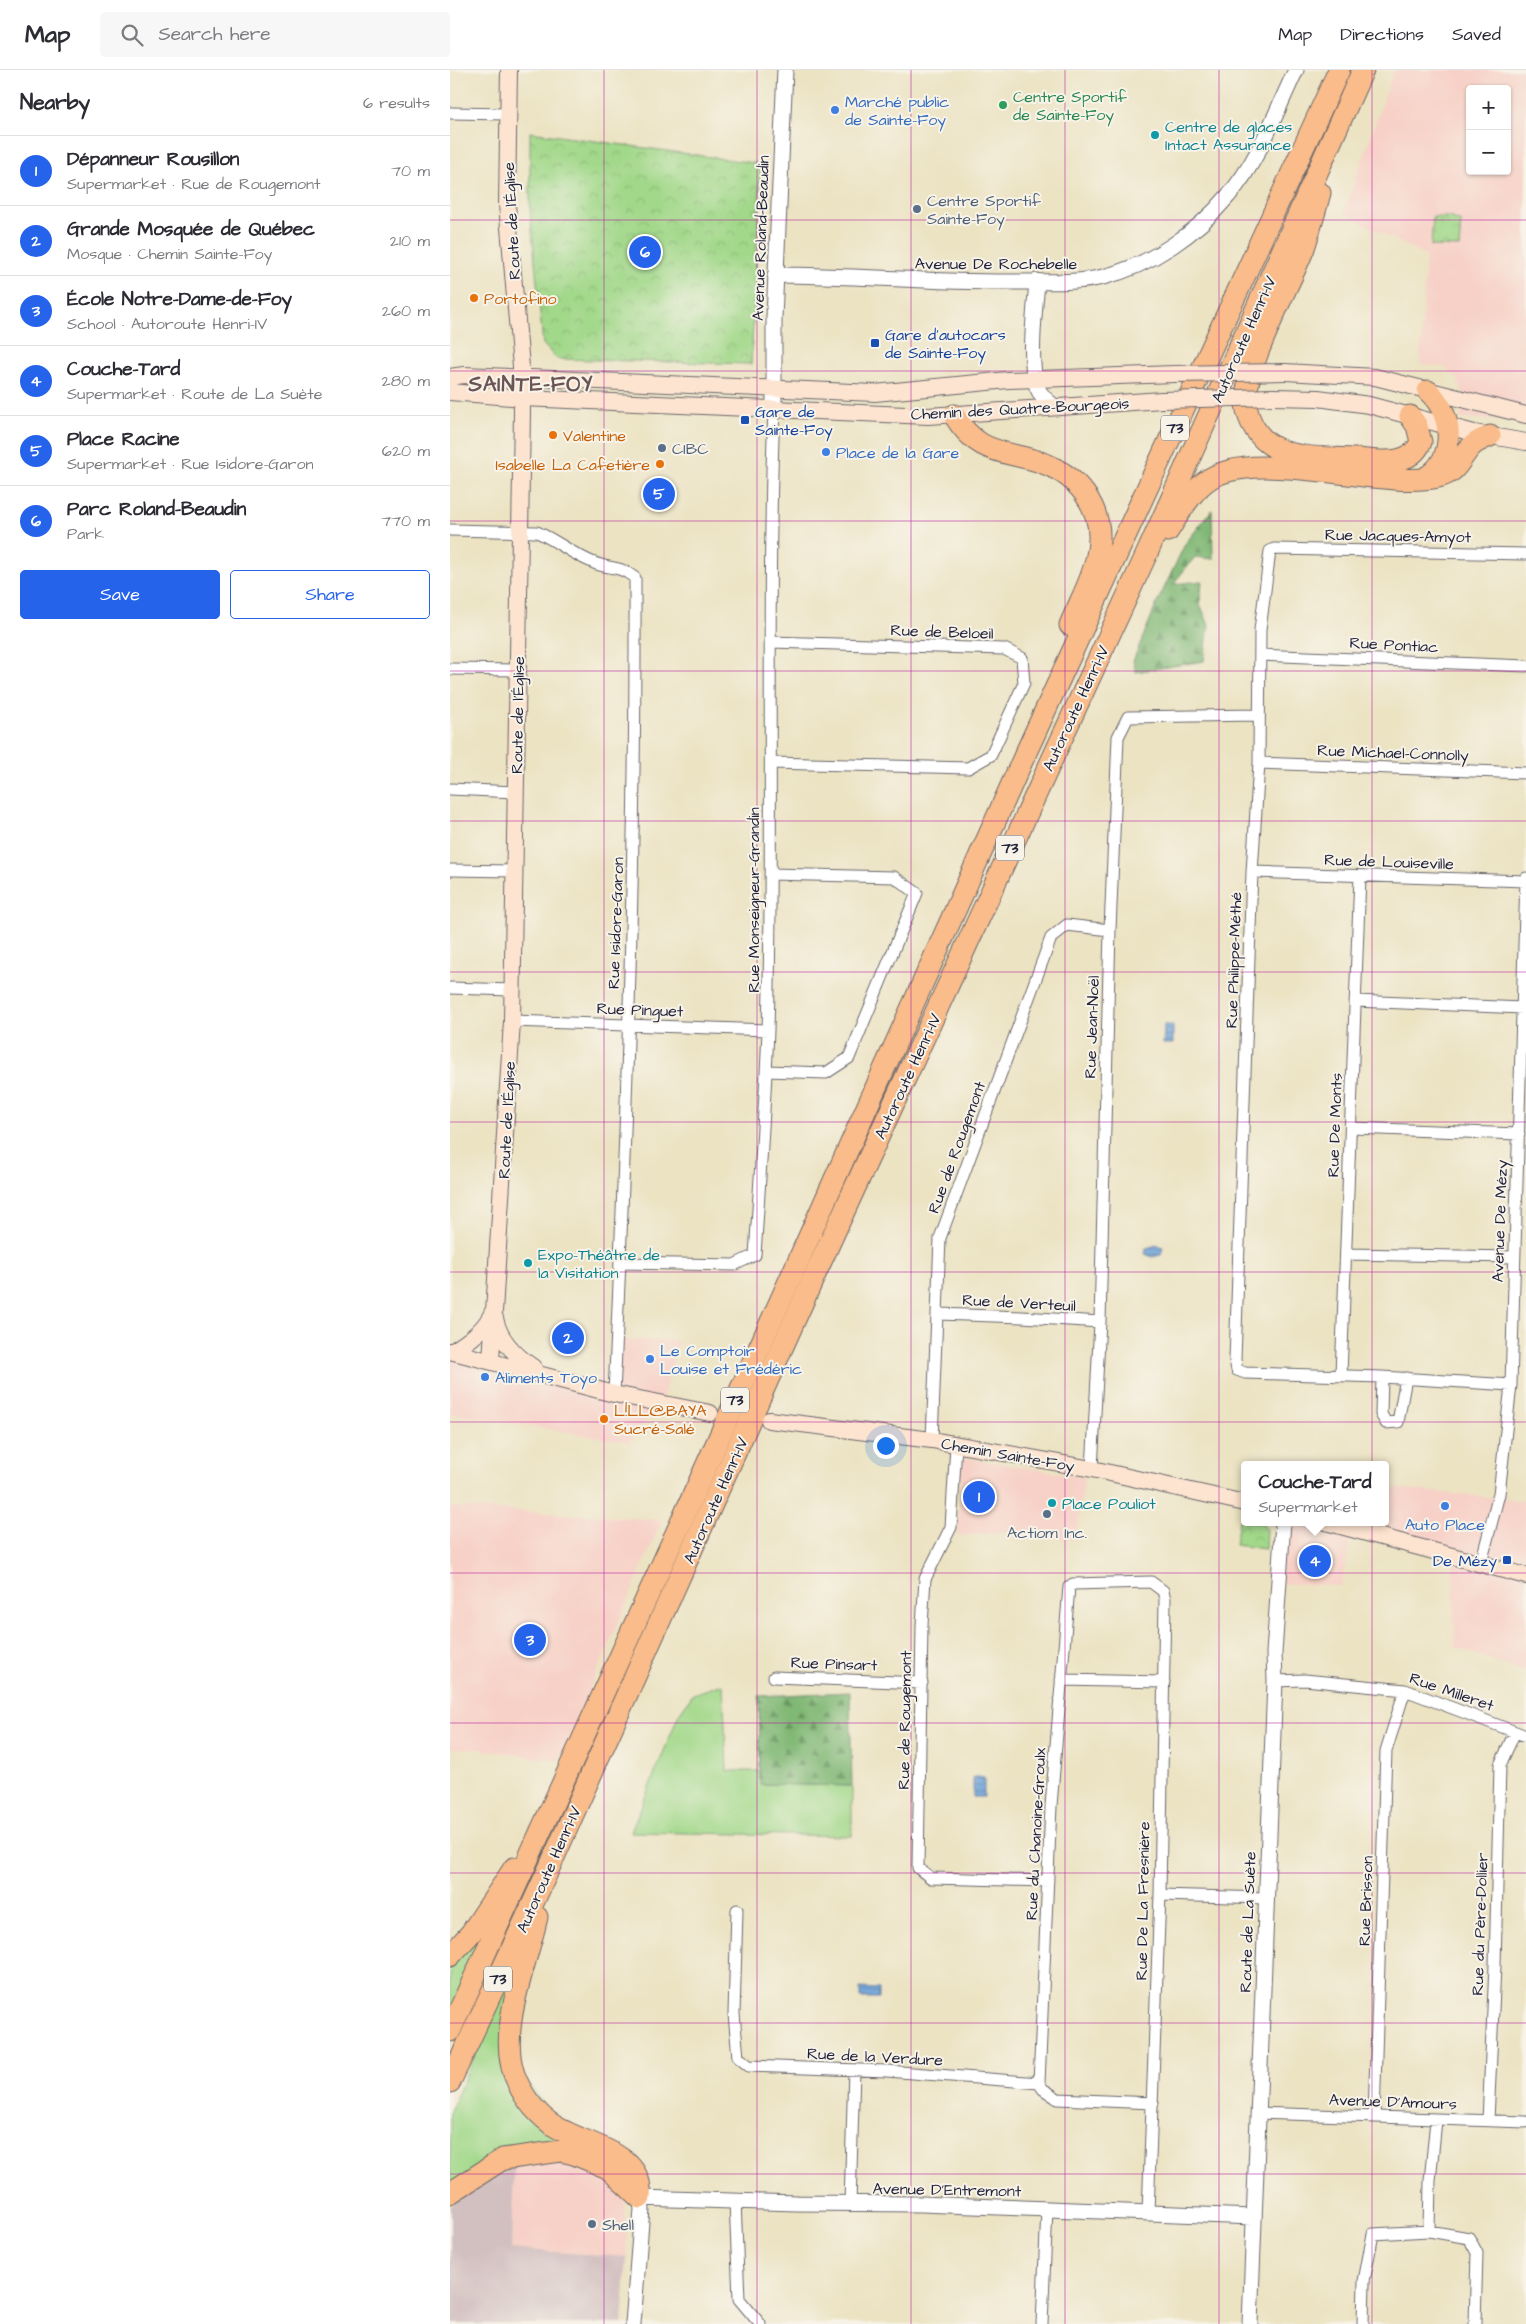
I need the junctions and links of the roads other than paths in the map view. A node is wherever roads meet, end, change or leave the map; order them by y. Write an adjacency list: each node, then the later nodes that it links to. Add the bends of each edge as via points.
1 (509, 70): 8 (main road, Route de l'Église)
2 (785, 70): 9 (street, Avenue Roland-Beaudin)
3 (1296, 70): 10 (street, Avenue De Rochebelle, via 1244,175 1196,228 1156,255 1104,277 1069,283)
4 (1339, 70): 37 (highway, Autoroute Henri-IV / 73)
5 (1363, 70): 6 (highway, Autoroute Henri-IV / 73)
6 (1344, 111): 22 (highway, via 1304,247 1249,378 1246,405 1258,433 1282,451 1373,460 1404,459 1418,449 1420,434); 29 (highway, Autoroute Henri-IV / 73)
7 (450, 112): 8 (street)
8 (507, 114): 12 (main road, Route de l'Église, via 507,204)
9 (775, 275): 10 (street, Avenue De Rochebelle, via 934,282); 14 (street, Avenue Roland-Beaudin)
10 (1037, 282): 13 (street, via 1033,331)
11 (450, 377): 12 (main road, Chemin des Quatre-Bourgeois)
12 (522, 378): 14 (main road, Chemin des Quatre-Bourgeois); 17 (main road, Route de l'Église)
13 (1035, 379): 14 (main road, Chemin des Quatre-Bourgeois, via 876,393); 15 (main road, Chemin des Quatre-Bourgeois, bridge, via 1285,372 1374,377); 18 (street, via 1042,395)
14 (774, 389): 19 (street, Avenue Roland-Beaudin)
15 (1428, 391): 21 (main road, Chemin des Quatre-Bourgeois); 23 (highway, via 1442,407)
16 (450, 392): 17 (main road, Chemin des Quatre-Bourgeois)
17 (522, 398): 19 (main road, Chemin des Quatre-Bourgeois); 28 (main road, Route de l'Église)
18 (1055, 407): 20 (main road, Chemin des Quatre-Bourgeois); 22 (main road, Chemin des Quatre-Bourgeois, bridge, via 1162,400 1318,398)
19 (774, 408): 20 (main road, Chemin des Quatre-Bourgeois); 32 (street, Rue Monseigneur-Grandin, via 770,505)
20 (954, 415): 37 (highway, via 971,438 986,447 1038,462 1065,474 1083,490 1094,508 1099,535 1096,558 1045,684)
21 (1526, 415)
22 (1410, 416): 23 (main road, Chemin des Quatre-Bourgeois)
23 (1448, 426): 24 (main road, Chemin des Quatre-Bourgeois); 26 (highway, via 1444,458)
24 (1490, 436): 25 (main road, Chemin des Quatre-Bourgeois); 26 (highway, via 1472,446 1455,470 1436,478)
25 (1526, 442)
26 (1425, 478): 29 (highway, via 1260,467 1233,470 1218,474 1194,492 1166,533)
27 (450, 530): 28 (street)
28 (521, 532): 36 (main road, Route de l'Église); 57 (street, Rue Isidore-Garon, via 537,532 550,537 592,563 624,569 635,578 636,762)
29 (1148, 550): 95 (highway, Autoroute Henri-IV / 73, via 818,1268)
30 (1270, 551): 31 (street, Rue Jacques-Amyot); 33 (street, Rue Philippe-Méthé)
31 (1526, 554)
32 (771, 642): 39 (street, Rue Monseigneur-Grandin); 39 (street, Rue de Beloeil, via 1004,649 1022,658 1024,683 992,756 968,768)
33 (1260, 655): 34 (street, Rue Pontiac); 38 (street, Rue Philippe-Méthé)
34 (1526, 666)
35 (450, 669): 36 (street)
36 (518, 670): 43 (main road, Route de l'Église)
37 (1046, 710): 94 (highway, Autoroute Henri-IV / 73)
38 (1258, 715): 40 (street, Rue Philippe-Méthé); 51 (street, Rue Jean-Noël, via 1128,718 1118,737)
39 (771, 763): 47 (street, Rue Monseigneur-Grandin)
40 (1258, 764): 41 (street, Rue Michael-Connolly); 46 (street, Rue Philippe-Méthé)
41 (1526, 773)
42 (450, 789): 43 (street)
43 (515, 792): 45 (main road, Route de l'Église)
44 (450, 870): 45 (street)
45 (514, 871): 53 (main road, Route de l'Église)
46 (1252, 872): 48 (street, Rue de Louiseville); 71 (street, Rue Philippe-Méthé, via 1235,1360 1237,1370 1245,1373)
47 (770, 874): 58 (street, Rue Monseigneur-Grandin); 59 (street, via 894,877 916,893 849,1058 826,1073)
48 (1360, 876): 49 (street, Rue de Louiseville); 54 (street, Rue De Monts)
49 (1526, 879): 50 (street, Avenue De Mézy)
50 (1525, 920): 55 (street, Avenue De Mézy)
51 (1110, 930): 66 (street, Rue de Rougemont, via 1067,925 1051,938 940,1238); 67 (street, Rue Jean-Noël)
52 (450, 988): 53 (street)
53 (512, 990): 56 (main road, Route de l'Église)
54 (1355, 1000): 55 (street); 60 (street, Rue De Monts)
55 (1523, 1008): 61 (street, Avenue De Mézy)
56 (512, 1021): 57 (street, Rue Pinguet); 65 (main road, Route de l'Église)
57 (629, 1025): 58 (street, Rue Pinguet); 64 (street, Rue Isidore-Garon)
58 (768, 1030): 59 (street, Rue Monseigneur-Grandin)
59 (766, 1071): 64 (street, Rue Monseigneur-Grandin, via 755,1255 734,1265)
60 (1352, 1128): 61 (street); 62 (street, Rue De Monts)
61 (1519, 1134): 63 (street, Avenue De Mézy)
62 (1347, 1254): 63 (street); 71 (street, Rue De Monts)
63 (1514, 1256): 74 (street, Avenue De Mézy)
64 (620, 1263): 75 (street, Rue Isidore-Garon)
65 (494, 1309): 68 (main road, via 489,1320 470,1340); 69 (main road, Route de l'Église); 70 (main road, via 497,1330 518,1358)
66 (938, 1314): 67 (street, Rue de Verteuil); 78 (street, Rue de Rougemont)
67 (1100, 1322): 80 (street, Rue Jean-Noël)
68 (452, 1351): 69 (main road)
69 (491, 1360): 70 (main road)
70 (539, 1372): 75 (main road)
71 (1341, 1375): 72 (street)
72 (1382, 1377): 73 (street); 73 (street, via 1381,1414 1386,1423 1398,1422)
73 (1406, 1378): 74 (street)
74 (1511, 1385): 84 (street, Avenue De Mézy, via 1499,1494)
75 (614, 1394): 76 (main road)
76 (710, 1413)
77 (769, 1420): 78 (main road, Chemin Sainte-Foy)
78 (932, 1440): 79 (main road, Chemin Sainte-Foy)
79 (956, 1445): 80 (main road, Chemin Sainte-Foy); 91 (street, Rue de Rougemont, via 951,1527 925,1579)
80 (1092, 1469): 81 (main road, Chemin Sainte-Foy)
81 (1241, 1502)
82 (1283, 1526): 89 (street, Route de La Suète)
83 (1341, 1526): 84 (main road)
84 (1481, 1563): 85 (main road)
85 (1526, 1576)
86 (1163, 1591): 88 (street, Rue du Chanoine-Groulx, via 1151,1582 1073,1584 1069,1587); 90 (street, Rue De La Fresnière, via 1166,1598)
87 (774, 1677): 91 (street, Rue Pinsart)
88 (1062, 1680): 90 (street); 96 (street, Rue du Chanoine-Groulx)
89 (1275, 1681): 92 (street, Rue Milleret, via 1305,1680); 98 (street, Route de La Suète)
90 (1164, 1682): 97 (street, Rue De La Fresnière)
91 (922, 1683): 96 (street, Rue de Rougemont, via 918,1868 931,1878)
92 (1405, 1690): 93 (street, Rue Milleret); 107 (street, Rue Brisson, via 1386,1751)
93 (1521, 1734): 109 (street, Rue du Père-Dollier, via 1500,1765)
94 (543, 1827): 100 (highway); 101 (highway, Autoroute Henri-IV / 73)
95 (546, 1875): 103 (highway, Autoroute Henri-IV / 73); 112 (highway, via 513,2006 510,2045 514,2074 532,2107 551,2124 620,2157 632,2167 641,2189)
96 (1048, 1881): 104 (street, Rue du Chanoine-Groulx)
97 (1160, 1895): 98 (street); 105 (street, Rue De La Fresnière)
98 (1266, 1898): 106 (street, Route de La Suète)
99 (737, 1910): 102 (street, Rue de la Verdure, via 734,2014 738,2057 749,2066)
100 (450, 1956)
101 (450, 2031)
102 (854, 2070): 104 (street, Rue de la Verdure); 114 (street)
103 (450, 2082)
104 (1039, 2082): 105 (street, via 1043,2089 1058,2099)
105 (1153, 2103): 116 (street, Rue De La Fresnière)
106 (1259, 2113): 107 (street, Avenue D'Amours); 117 (street, Route de La Suète)
107 (1374, 2116): 108 (street, Avenue D'Amours)
108 (1436, 2120): 109 (street, Avenue D'Amours); 118 (street)
109 (1488, 2121): 110 (street, Avenue D'Amours)
110 (1526, 2122)
111 (450, 2193): 112 (highway, via 503,2160 561,2151 608,2168)
112 (640, 2198): 113 (street, Avenue D'Entremont); 119 (street, via 642,2209)
113 (735, 2201): 114 (street, Avenue D'Entremont); 120 (street, via 739,2299)
114 (850, 2204): 115 (street, Avenue D'Entremont)
115 (1047, 2209): 116 (street, Avenue D'Entremont); 121 (street)
116 (1148, 2212): 117 (street, Avenue D'Entremont)
117 (1254, 2217): 122 (street, Route de La Suète)
118 (1429, 2231): 123 (street, via 1373,2234 1364,2280); 124 (street, via 1469,2238 1477,2253)
119 (633, 2324)
120 (760, 2324)
121 (1042, 2324)
122 (1250, 2324)
123 (1363, 2324)
124 (1475, 2324)

